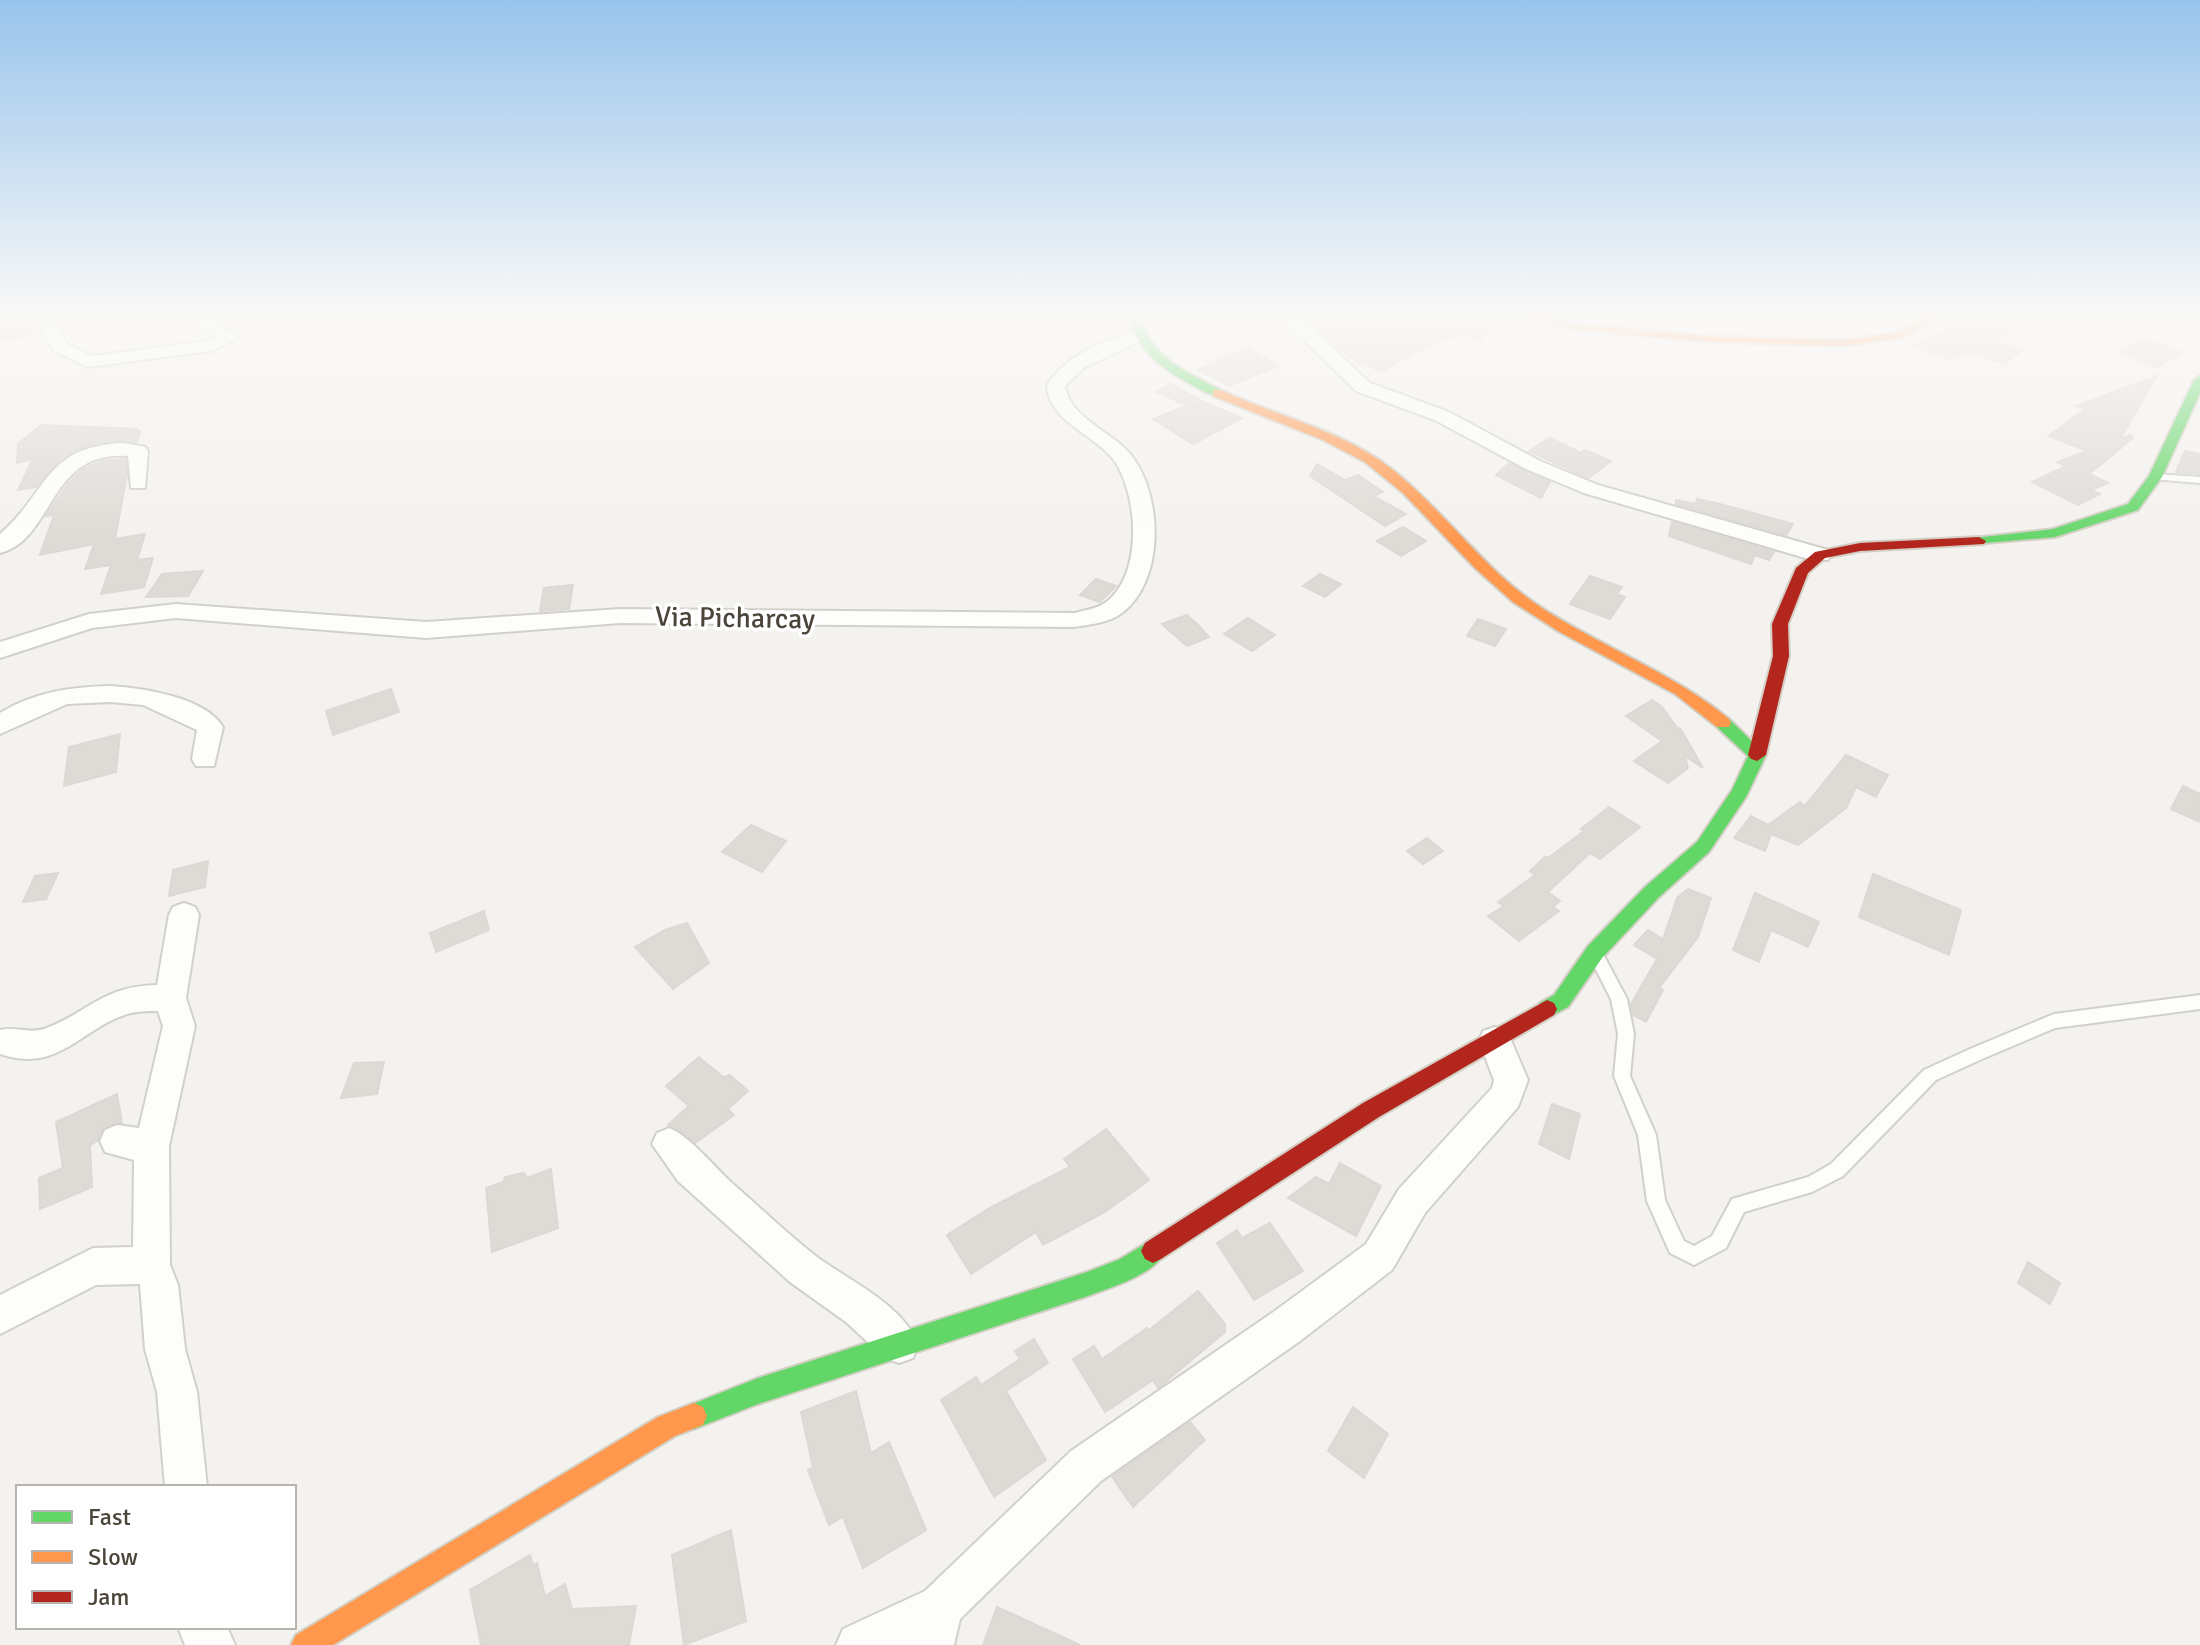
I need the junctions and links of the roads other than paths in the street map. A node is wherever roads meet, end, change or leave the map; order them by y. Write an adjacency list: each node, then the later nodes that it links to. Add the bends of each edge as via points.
1 (1056, 390): 10 (street, Via Picharcay, via 1059,402 1122,457 1137,485 1142,540 1139,572 1130,590 1113,610 1075,620 620,616 426,630 176,611 89,621)
2 (1213, 390): 12 (main road, via 1349,448 1387,471 1513,594 1677,686)
3 (1371, 390): 9 (street, via 1442,416 1591,489)
4 (2195, 390): 5 (main road)
5 (2155, 477): 6 (lane); 9 (main road, via 2133,507 2055,533 1860,547)
6 (2200, 480)
7 (138, 484): 8 (street, via 138,451 81,458 49,484 35,511)
8 (0, 546)
9 (1820, 555): 12 (main road, via 1801,571 1780,624 1781,656)
10 (0, 650)
11 (0, 725): 13 (street, via 65,696 147,697 210,727)
12 (1757, 755): 15 (main road, via 1740,792 1703,847)
13 (205, 759)
14 (184, 915): 16 (street)
15 (1595, 952): 17 (lane, via 1619,999 1626,1034 1622,1076 1647,1135 1656,1201 1677,1247 1694,1256 1719,1242 1738,1205 1812,1184 1837,1170 1930,1075 2054,1021); 18 (main road, via 1561,1001)
16 (170, 998): 19 (street, via 116,1004 55,1040 25,1049); 22 (street, via 179,1026)
17 (2200, 1002)
18 (1495, 1041): 25 (main road, via 1371,1110 1128,1267); 27 (street, via 1511,1080 1506,1096 1412,1201 1379,1257 1086,1466)
19 (5, 1042)
20 (117, 1141): 22 (street)
21 (669, 1144): 25 (street, via 803,1269 860,1308)
22 (152, 1146): 23 (street)
23 (151, 1265): 24 (street, via 93,1267); 26 (street, via 177,1392)
24 (0, 1315)
25 (899, 1344): 28 (main road, via 667,1426)
26 (186, 1485)
27 (936, 1626): 29 (street)
28 (306, 1645)
29 (859, 1645)

